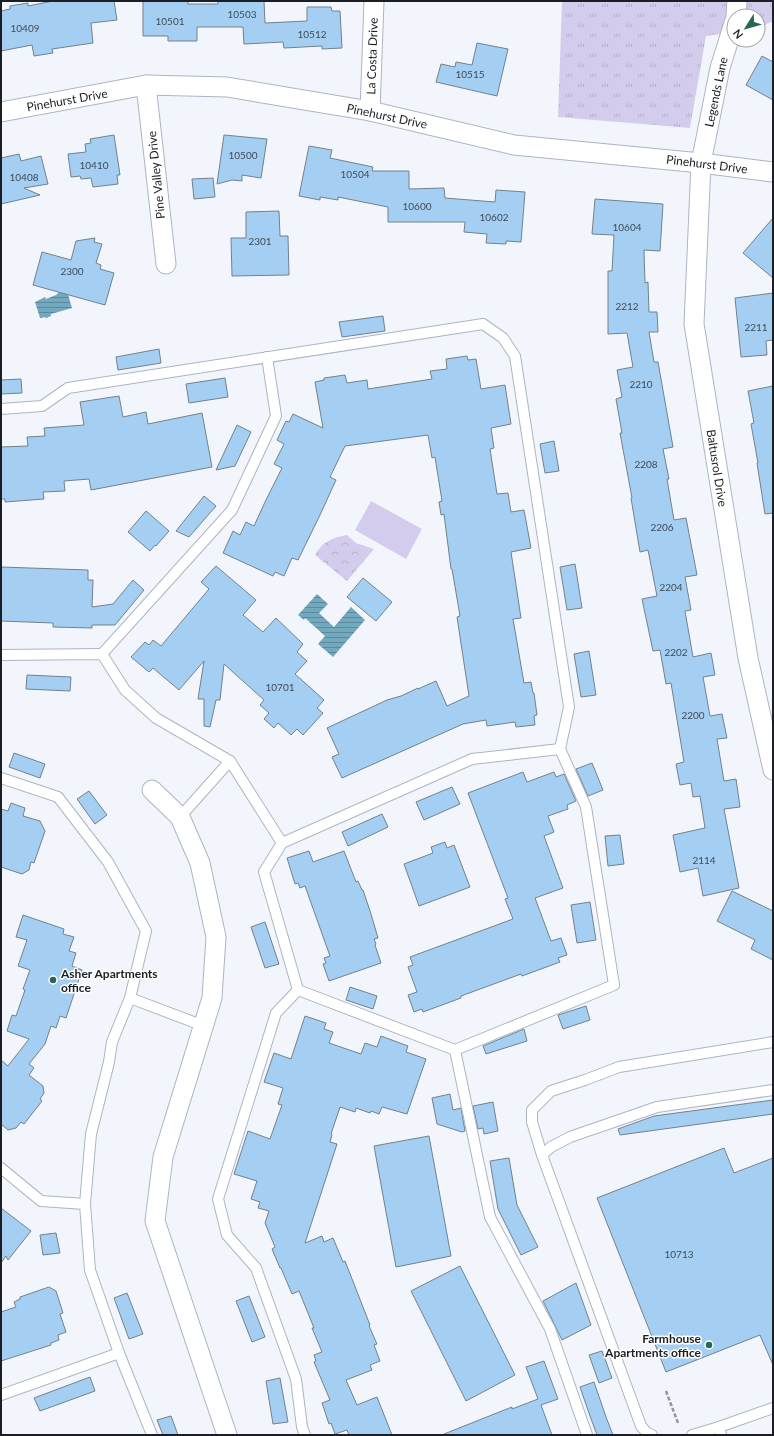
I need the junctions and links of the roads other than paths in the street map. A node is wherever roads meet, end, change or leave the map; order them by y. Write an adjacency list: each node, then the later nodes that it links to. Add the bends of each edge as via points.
1 (374, 1): 4 (street, La Costa Drive)
2 (726, 48): 6 (street, Legends Lane)
3 (146, 85): 4 (street, Pinehurst Drive, via 227,87); 5 (street, Pinehurst Drive); 8 (street, Pine Valley Drive)
4 (370, 111): 6 (street, Pinehurst Drive, via 514,144)
5 (1, 112)
6 (701, 163): 7 (street, Pinehurst Drive); 15 (street, Baltusrol Drive, via 694,324 748,658)
7 (773, 172)
8 (166, 264)
9 (268, 357): 10 (lane, via 68,388 42,406); 11 (lane, via 276,416 232,510); 13 (lane, via 483,324 503,338 514,356 569,707)
10 (1, 409)
11 (102, 654): 12 (lane); 14 (lane, via 124,690 156,718)
12 (1, 655)
13 (560, 749): 19 (lane, via 472,759); 24 (lane, via 586,807 614,985)
14 (230, 761): 18 (lane); 19 (lane)
15 (773, 770)
16 (1, 778): 21 (lane, via 58,797 108,862 146,931)
17 (152, 790): 18 (street)
18 (180, 817): 22 (street, via 200,863 216,937 212,998)
19 (282, 843): 20 (lane, via 264,872)
20 (298, 990): 24 (lane); 35 (lane, via 276,1013 218,1199 227,1235 256,1268 296,1379)
21 (130, 998): 22 (lane); 28 (lane, via 112,1042 91,1134)
22 (204, 1026): 34 (street, via 163,1157 155,1221)
23 (773, 1042): 26 (lane, via 619,1067 551,1091 532,1110 532,1122)
24 (455, 1050): 36 (lane, via 490,1217 550,1328)
25 (773, 1090): 26 (lane, via 657,1107 570,1137 551,1147)
26 (542, 1156): 37 (lane, via 641,1426)
27 (1, 1168): 28 (lane, via 41,1202)
28 (85, 1204): 29 (lane, via 90,1270)
29 (119, 1353): 30 (lane); 33 (lane)
30 (1, 1395)
31 (773, 1408): 32 (lane)
32 (720, 1431): 38 (lane)
33 (152, 1435)
34 (228, 1435)
35 (305, 1435)
36 (587, 1435)
37 (652, 1435)
38 (692, 1435)

